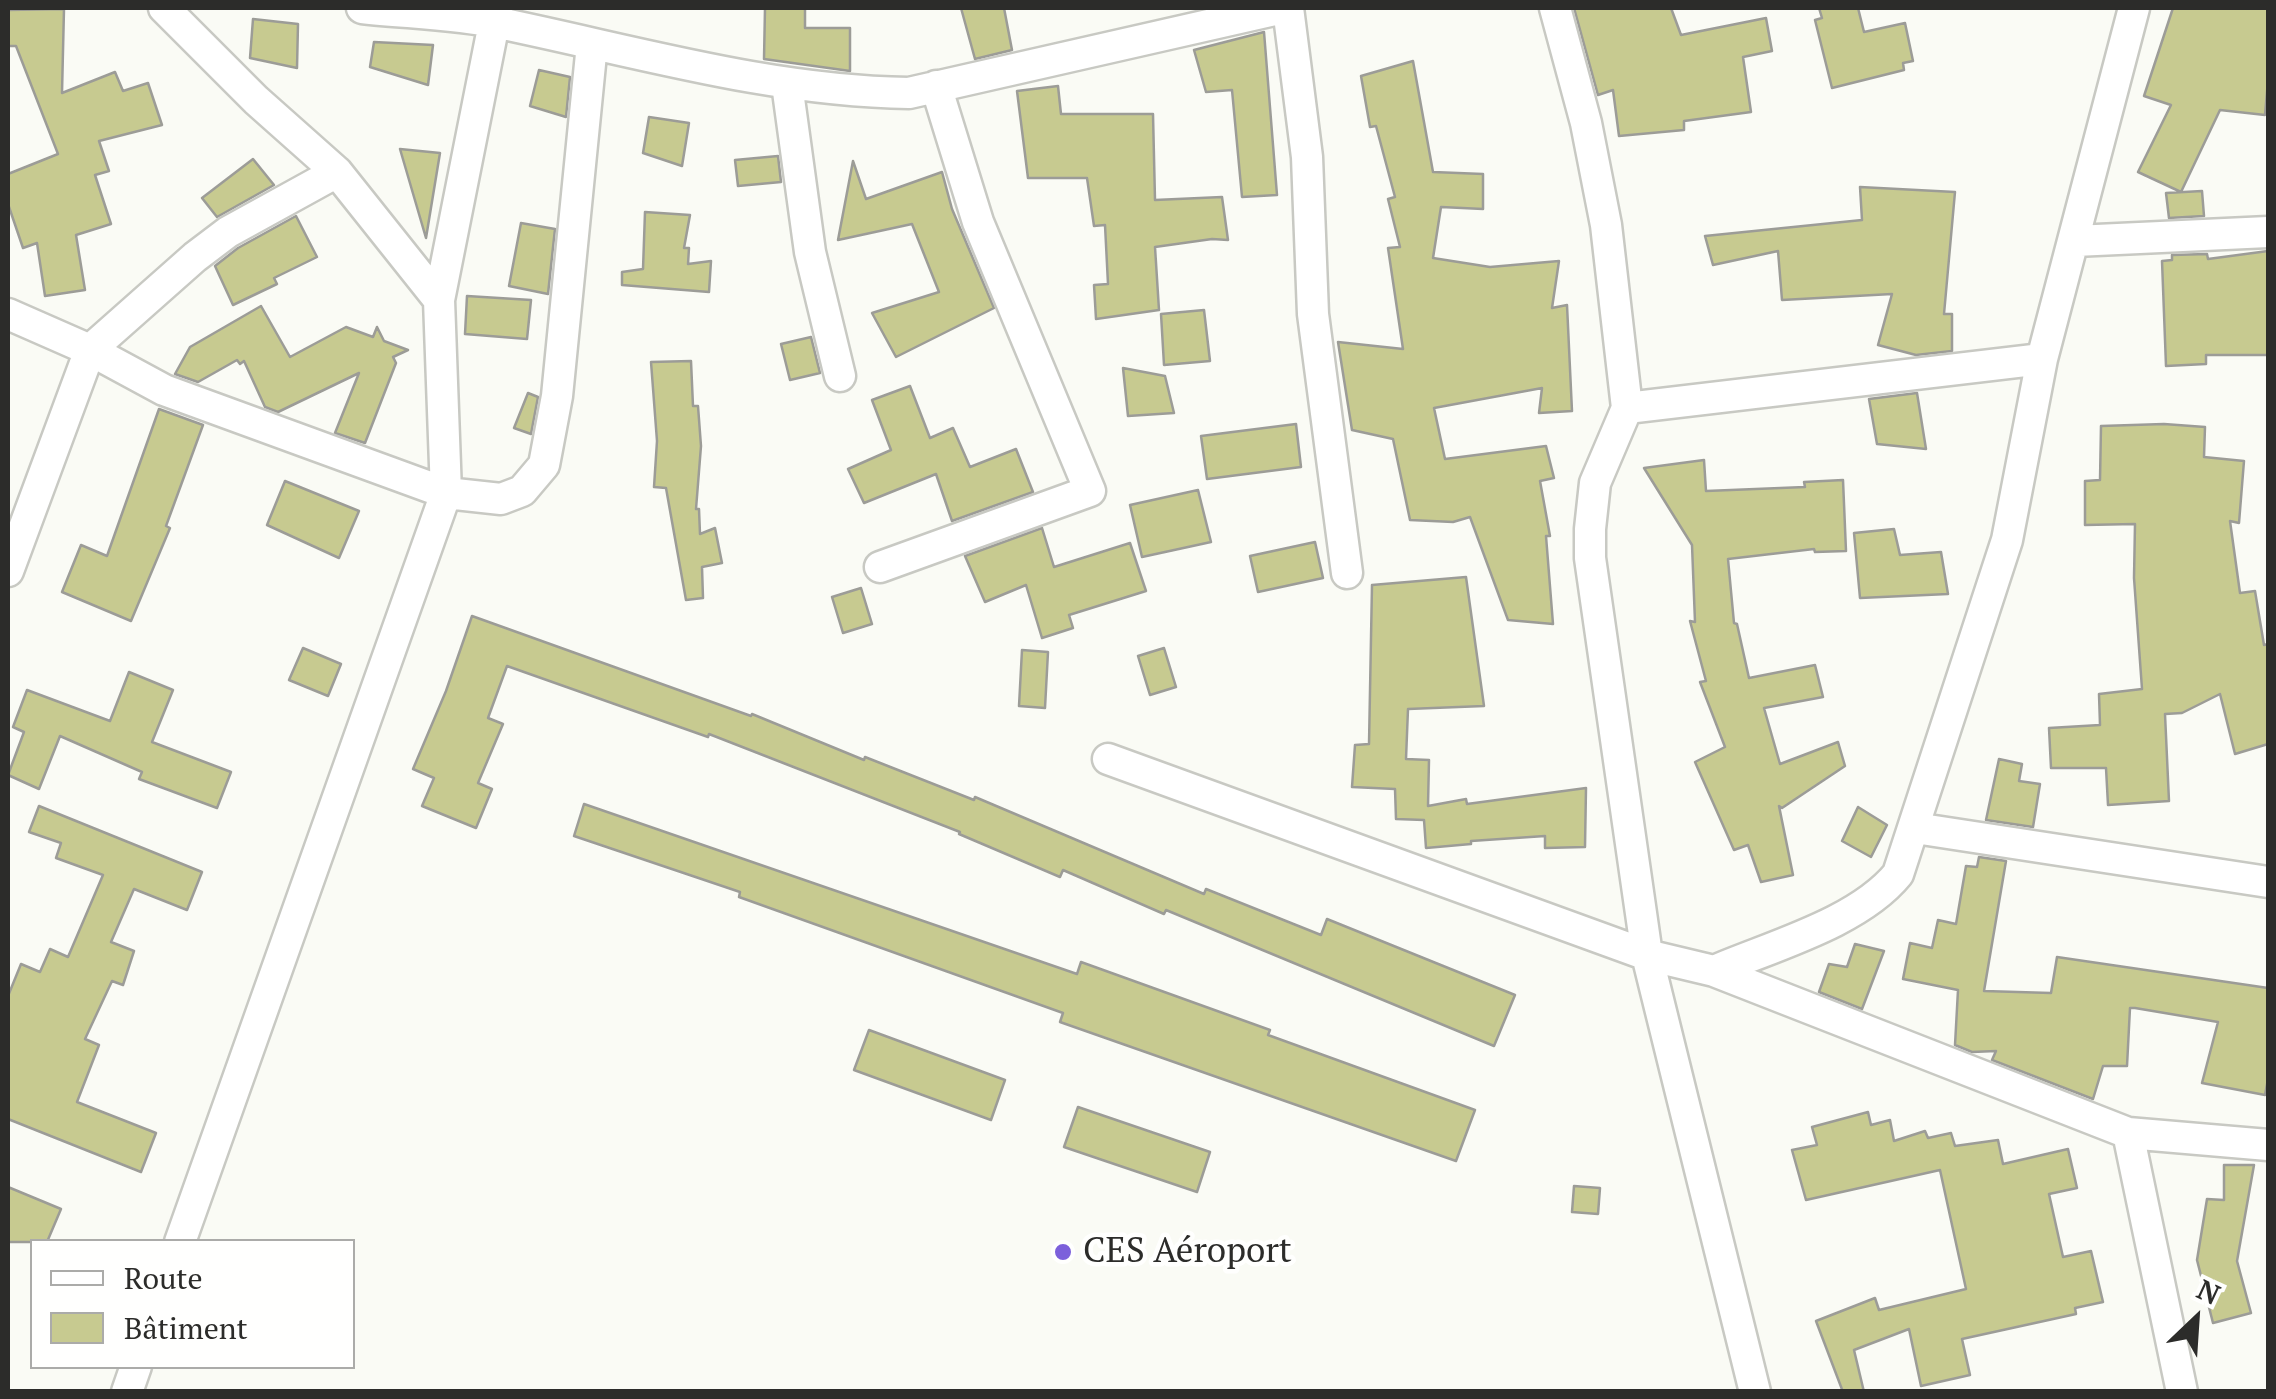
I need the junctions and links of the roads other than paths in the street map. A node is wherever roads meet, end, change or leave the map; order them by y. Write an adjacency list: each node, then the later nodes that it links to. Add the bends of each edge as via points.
1 (164, 8): 10 (street)
2 (362, 8): 6 (street)
3 (1286, 8): 9 (street); 22 (street, via 1307,158 1313,314)
4 (1556, 8): 18 (street, via 1606,225)
5 (2134, 8): 12 (street)
6 (496, 15): 7 (street); 13 (street)
7 (592, 44): 8 (street); 19 (street, via 557,396 544,465 522,491 501,499)
8 (788, 84): 9 (street, via 908,93); 17 (street, via 810,252)
9 (936, 86): 20 (street, via 978,222 1090,491)
10 (336, 172): 13 (street); 15 (street, via 228,232)
11 (2268, 232): 12 (street)
12 (2075, 241): 16 (street)
13 (438, 300): 19 (street)
14 (8, 314): 15 (street)
15 (90, 350): 19 (street, via 164,390); 21 (street)
16 (2042, 360): 18 (street); 24 (street, via 2007,540)
17 (840, 376)
18 (1628, 408): 26 (street, via 1595,484 1590,558)
19 (446, 494): 30 (street)
20 (880, 567)
21 (8, 571)
22 (1347, 573)
23 (1108, 759): 26 (street)
24 (1915, 828): 25 (street); 27 (street, via 1898,874 1881,894)
25 (2268, 882)
26 (1647, 955): 27 (street); 31 (street)
27 (1714, 971): 28 (street)
28 (2128, 1133): 29 (street); 32 (street)
29 (2268, 1145)
30 (181, 1239)
31 (1755, 1392)
32 (2182, 1392)

